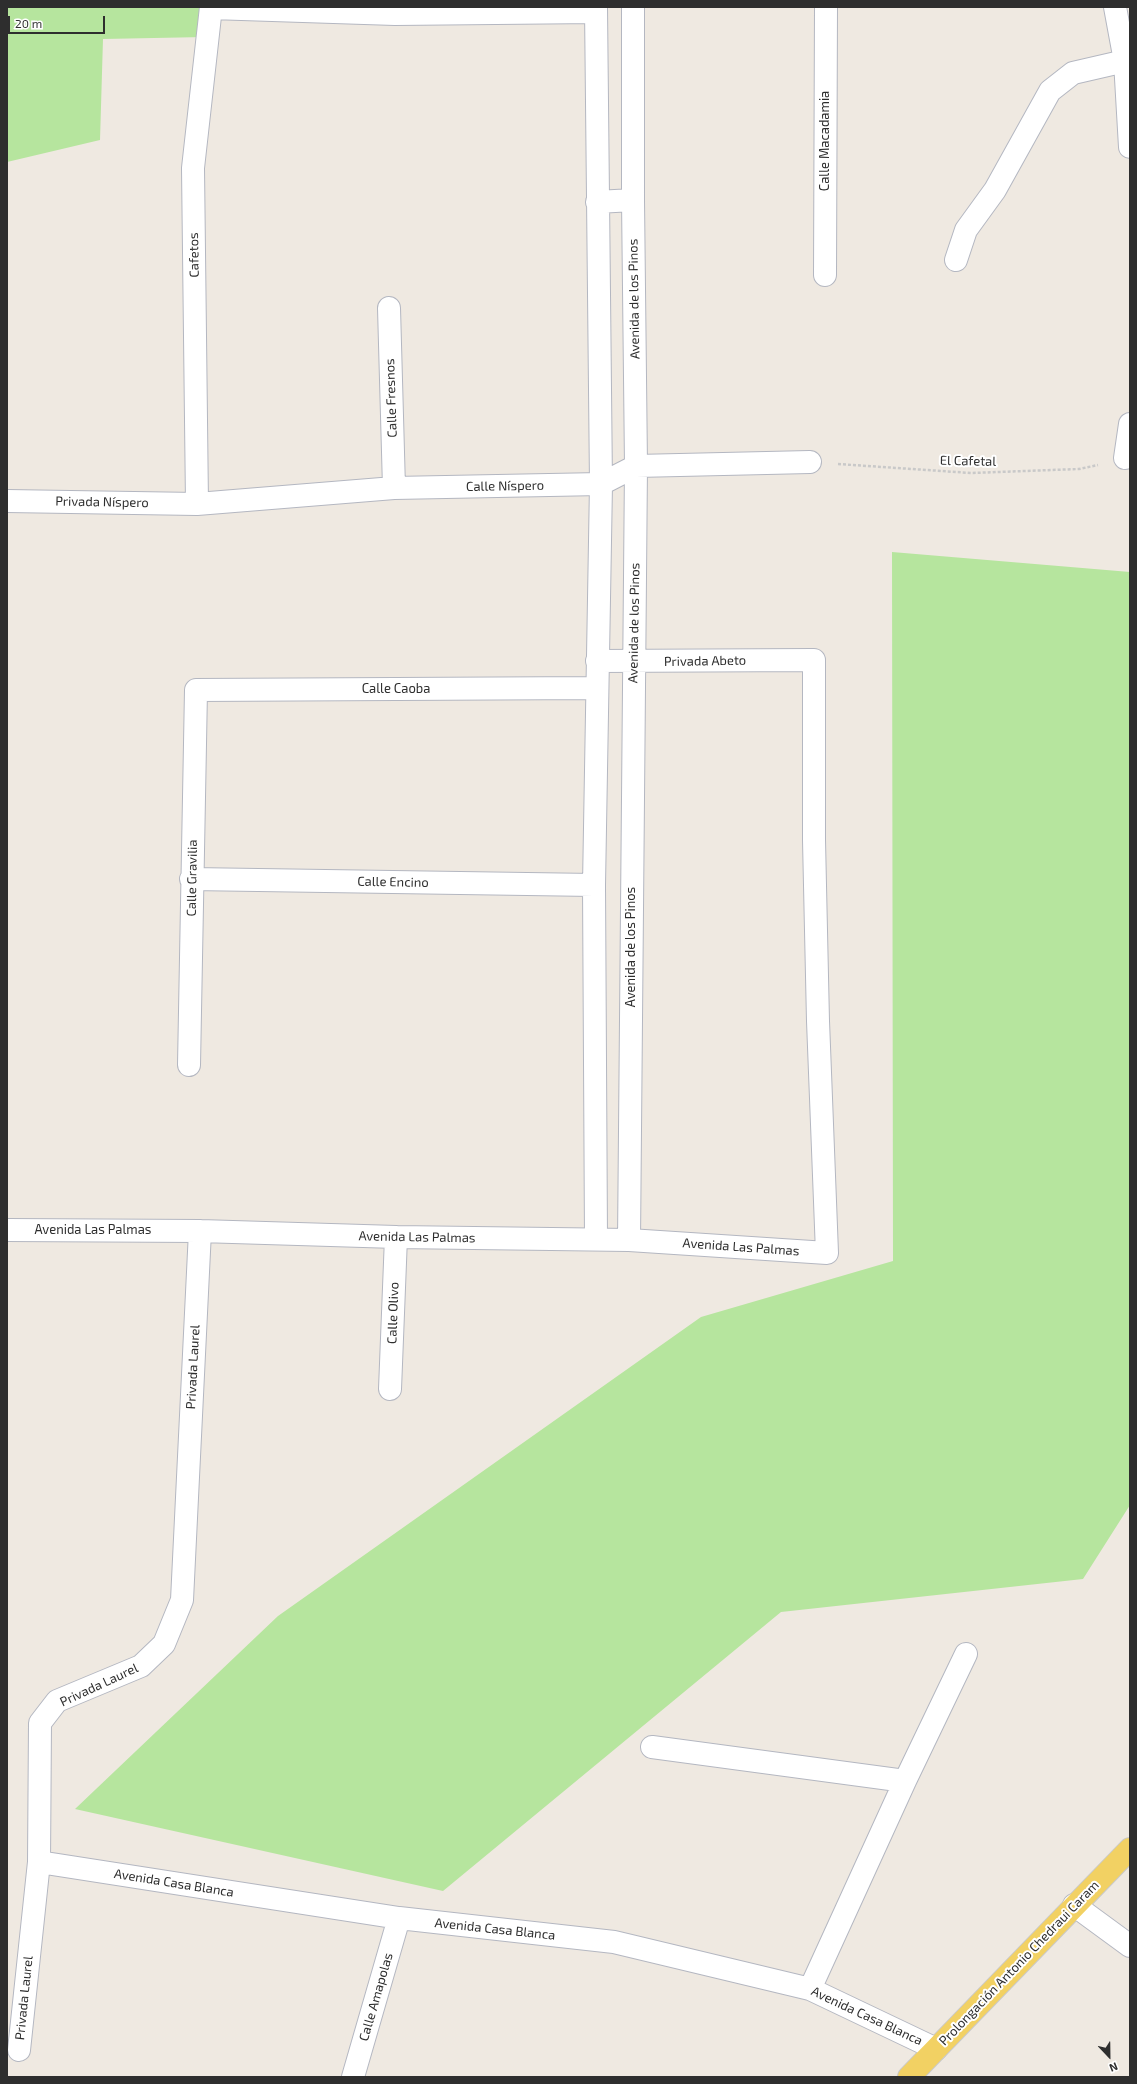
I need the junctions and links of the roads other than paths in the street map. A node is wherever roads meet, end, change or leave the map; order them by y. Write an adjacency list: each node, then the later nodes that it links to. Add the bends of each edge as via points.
1 (211, 7): 6 (street); 21 (street, Cafetos, via 192,168)
2 (633, 7): 9 (street, Avenida de los Pinos)
3 (826, 7): 12 (street, Calle Macadamia)
4 (1115, 7): 7 (street)
5 (596, 9): 6 (street); 10 (street)
6 (395, 11)
7 (1125, 61): 8 (street); 11 (street, via 1073,73 1050,91 995,190 966,230)
8 (1130, 147)
9 (633, 200): 10 (street); 17 (street, Avenida de los Pinos)
10 (597, 202): 18 (street)
11 (956, 260)
12 (825, 275)
13 (389, 308): 19 (street, Calle Fresnos)
14 (1130, 424): 15 (street)
15 (1125, 458)
16 (810, 462): 17 (street, Calle Níspero)
17 (636, 466): 18 (street, Calle Níspero); 23 (street, Avenida de los Pinos)
18 (601, 484): 19 (street, Calle Níspero); 22 (street)
19 (394, 488): 21 (street, Calle Níspero)
20 (7, 501): 21 (street, Privada Níspero)
21 (197, 504)
22 (597, 662): 23 (street, Privada Abeto); 24 (street)
23 (633, 662): 33 (street, Avenida de los Pinos); 34 (street, Privada Abeto, via 814,660 818,1005)
24 (596, 688): 25 (street, Calle Caoba); 27 (street)
25 (196, 690): 26 (street, Calle Gravilia)
26 (192, 879): 27 (street, Calle Encino); 28 (street, Calle Gravilia)
27 (594, 885): 32 (street)
28 (189, 1065)
29 (7, 1230): 30 (street, Avenida Las Palmas)
30 (200, 1231): 31 (street, Avenida Las Palmas); 40 (street, Privada Laurel, via 182,1600 164,1644 141,1666 57,1701 40,1723)
31 (396, 1237): 32 (street, Avenida Las Palmas); 35 (street, Calle Olivo)
32 (596, 1239): 33 (street, Avenida Las Palmas)
33 (629, 1240): 34 (street, Avenida Las Palmas)
34 (827, 1252)
35 (390, 1389)
36 (966, 1654): 38 (street)
37 (652, 1747): 38 (street)
38 (905, 1781): 44 (street)
39 (1130, 1849): 41 (main road, Prolongación Antonio Chedraui Caram)
40 (39, 1862): 42 (street, Avenida Casa Blanca); 46 (street, Privada Laurel)
41 (1074, 1906): 43 (street); 45 (main road, Prolongación Antonio Chedraui Caram)
42 (400, 1918): 44 (street, Avenida Casa Blanca, via 614,1942); 47 (street, Calle Amapolas)
43 (1130, 1946)
44 (810, 1989): 45 (street, Avenida Casa Blanca)
45 (936, 2049): 48 (main road, Prolongación Antonio Chedraui Caram)
46 (19, 2050)
47 (353, 2077)
48 (909, 2077)

